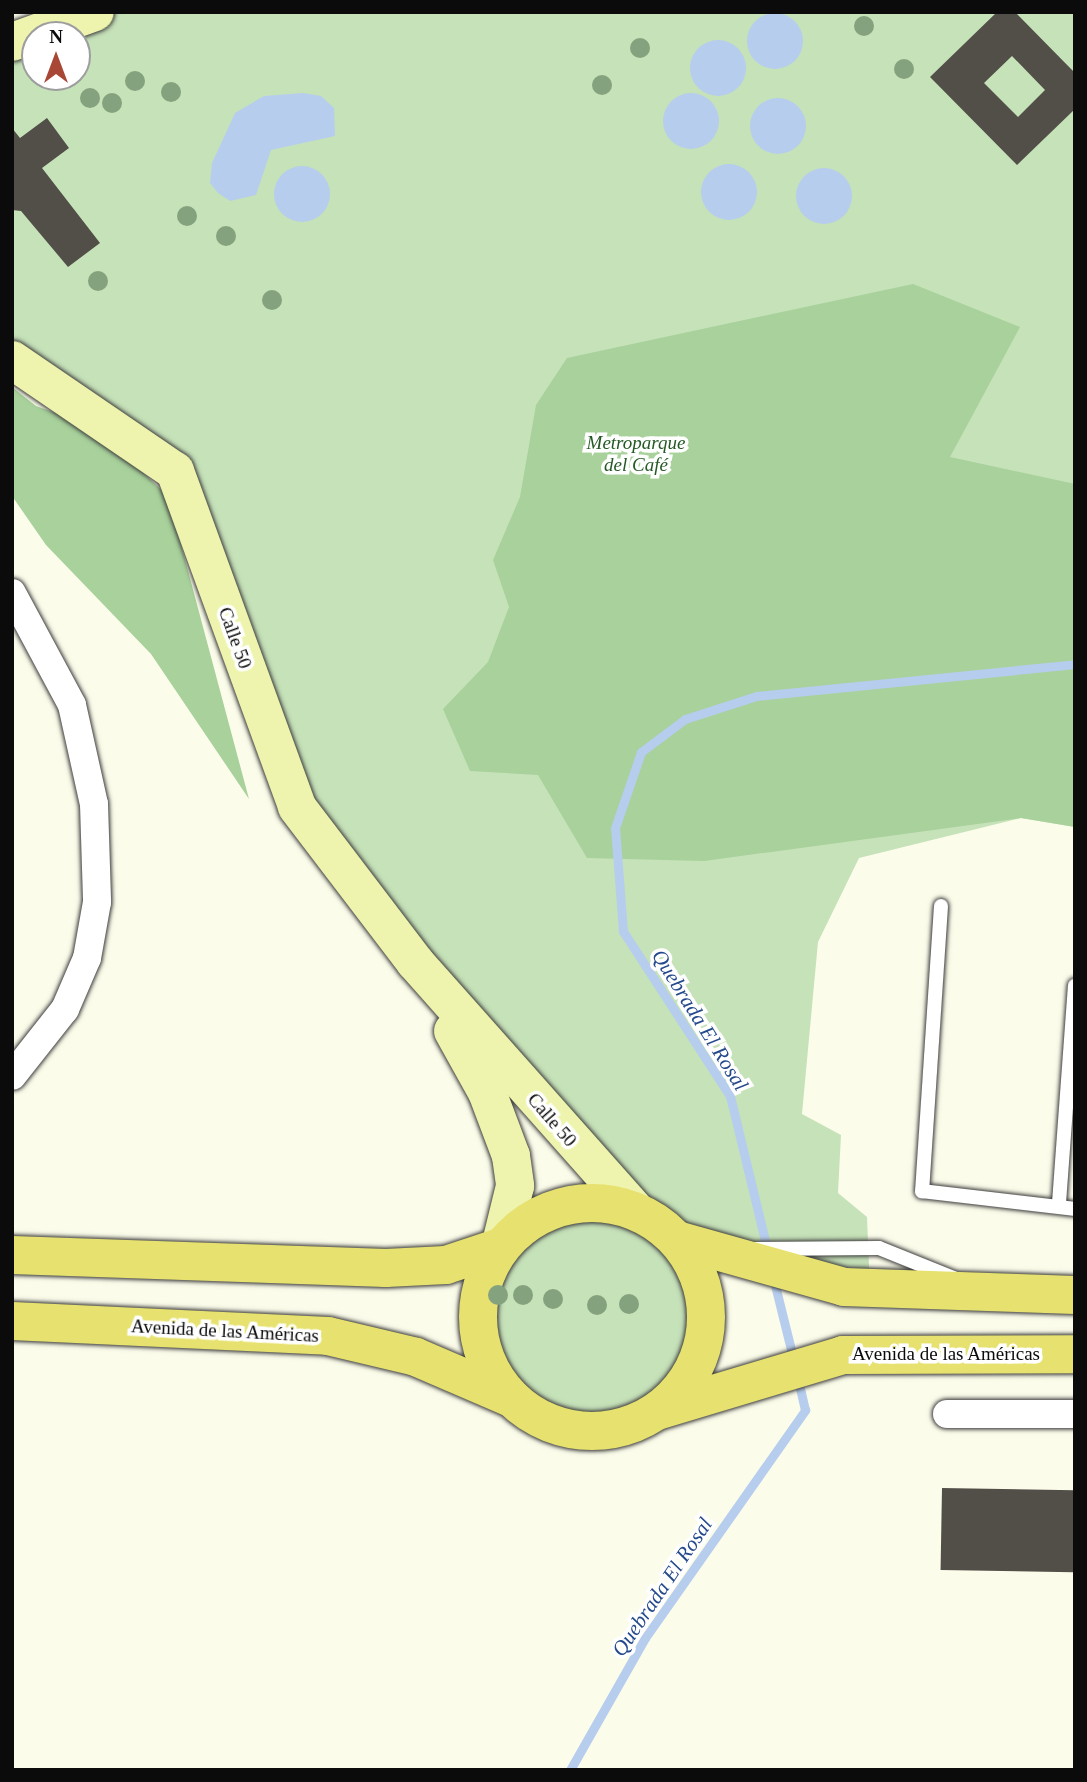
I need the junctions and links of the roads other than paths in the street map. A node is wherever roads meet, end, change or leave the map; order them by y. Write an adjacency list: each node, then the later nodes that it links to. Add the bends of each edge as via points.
1 (95, 12): 2 (street)
2 (12, 42)
3 (12, 360): 6 (street, Calle 50, via 174,471 297,807)
4 (12, 593): 8 (street, via 72,705 94,804 97,902 87,958 65,1009)
5 (941, 906): 9 (lane, via 922,1191)
6 (415, 962): 11 (street, Calle 50); 13 (street, Calle 50, via 487,1092 511,1156 515,1186)
7 (1075, 986): 9 (lane)
8 (12, 1076)
9 (1059, 1203): 10 (lane)
10 (1075, 1209)
11 (637, 1212): 12 (main road); 13 (main road, via 612,1204 560,1207 539,1215)
12 (677, 1240): 15 (main road, via 844,1287); 19 (main road, via 703,1288 705,1329 694,1369)
13 (500, 1247): 14 (main road, via 446,1265 386,1268); 18 (main road, via 481,1287 477,1326 488,1365)
14 (12, 1255)
15 (1075, 1295)
16 (12, 1321): 18 (main road, Avenida de las Américas, via 328,1336 416,1357)
17 (1075, 1354): 19 (main road, Avenida de las Américas, via 843,1355)
18 (511, 1398): 19 (main road, via 556,1426 582,1431 609,1430)
19 (658, 1410)
20 (947, 1414): 21 (street)
21 (1075, 1414)

